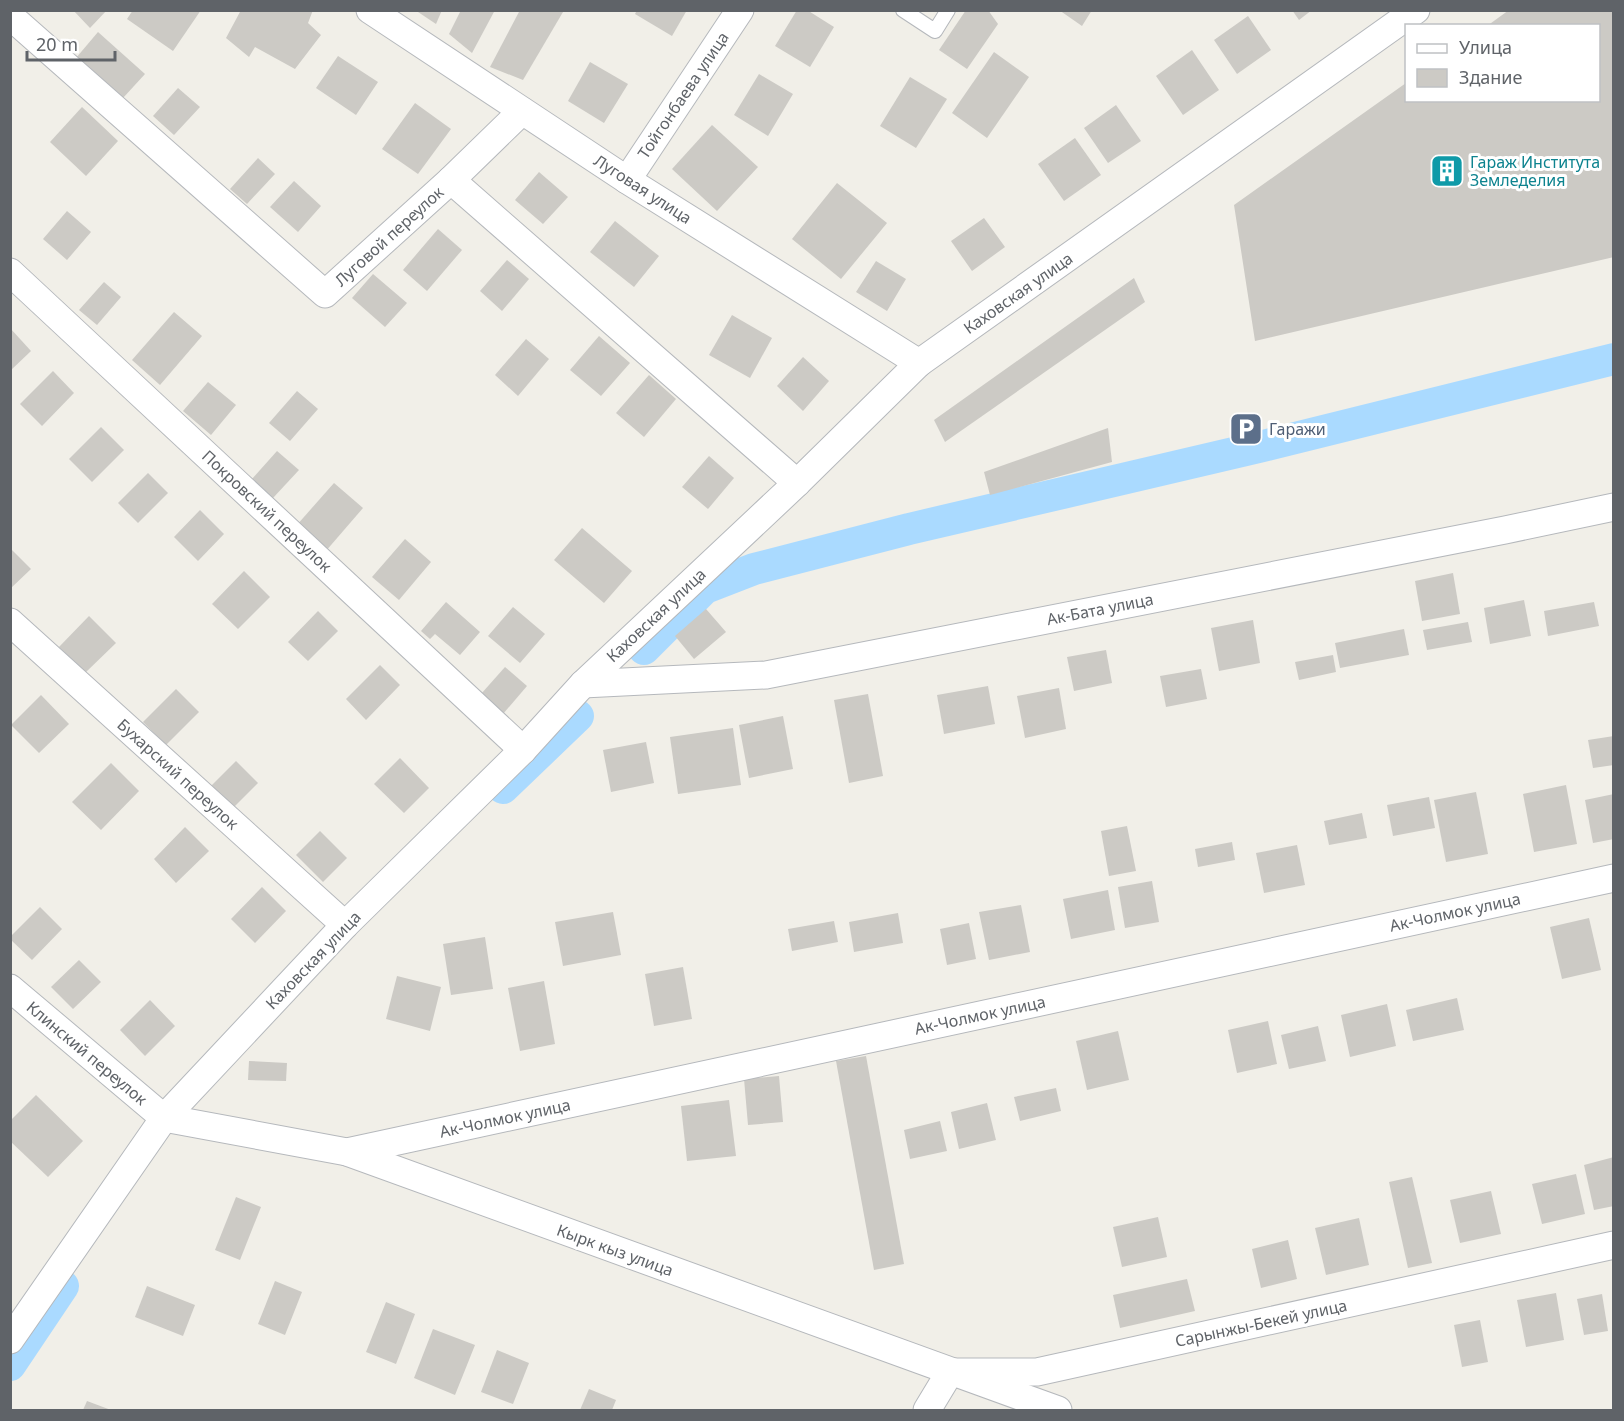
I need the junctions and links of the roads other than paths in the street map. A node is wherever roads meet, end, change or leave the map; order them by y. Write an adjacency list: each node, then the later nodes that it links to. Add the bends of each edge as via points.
1 (370, 10): 7 (street, Луговая улица)
2 (740, 10): 9 (street, Тойгонбаева улица)
3 (903, 10): 4 (lane, via 935,31)
4 (948, 10)
5 (1416, 10): 11 (street, Каховская улица)
6 (10, 16): 8 (street, Луговой переулок, via 325,294)
7 (522, 111): 8 (street); 9 (street, Луговая улица)
8 (451, 180): 12 (street, Луговой переулок)
9 (627, 180): 11 (street, Луговая улица)
10 (10, 272): 16 (street, Покровский переулок)
11 (919, 363): 12 (street, Каховская улица)
12 (797, 483): 15 (street, Каховская улица)
13 (1613, 509): 15 (street, Ак-Бата улица, via 766,675)
14 (10, 622): 18 (street, Бухарский переулок)
15 (583, 684): 16 (street, Каховская улица)
16 (523, 750): 18 (street, Каховская улица)
17 (1614, 878): 21 (street, Ак-Чолмок улица)
18 (345, 925): 20 (street, Каховская улица)
19 (10, 988): 20 (street, Клинский переулок)
20 (164, 1118): 21 (street, Кырк кыз улица); 23 (street, Каховская улица)
21 (346, 1152): 24 (street, Кырк кыз улица)
22 (1614, 1245): 24 (street, Сарынжы-Бекей улица, via 1037,1372)
23 (10, 1340)
24 (950, 1372): 25 (street); 26 (street, Кырк кыз улица)
25 (927, 1410)
26 (1058, 1410)

